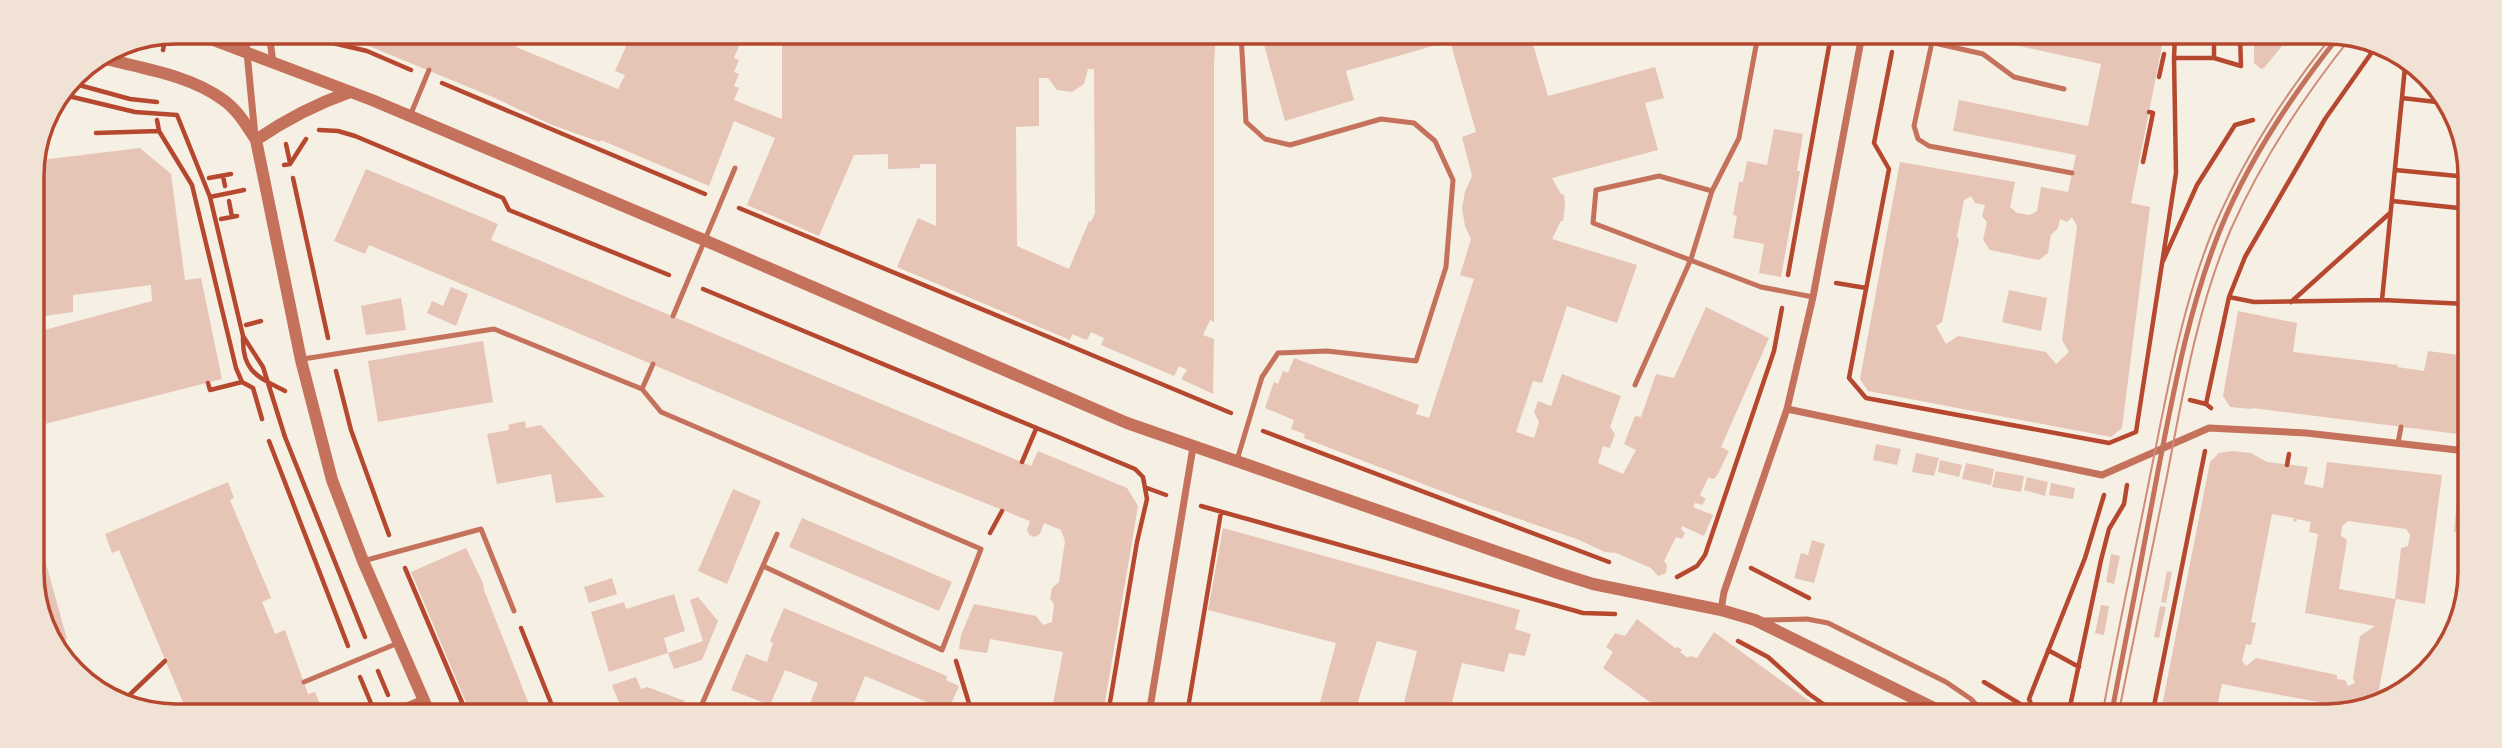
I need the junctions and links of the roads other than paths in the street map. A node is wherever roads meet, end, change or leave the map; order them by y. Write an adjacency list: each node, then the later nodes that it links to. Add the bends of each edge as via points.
1 (225, 44): 10 (street)
2 (247, 44): 10 (street)
3 (271, 44): 12 (street)
4 (1242, 44): 35 (lane, via 1246,122 1265,139 1290,145 1381,119 1414,123 1435,141 1453,180 1446,267 1416,361 1327,351 1278,353 1262,377)
5 (1756, 44): 20 (lane, via 1739,138)
6 (1860, 44): 23 (street)
7 (1932, 44): 19 (lane, via 1914,126 1918,139 1929,146)
8 (1937, 44): 14 (lane, via 1983,54 2014,77)
9 (2333, 44): 33 (lane, via 2283,112 2221,228 2197,295)
10 (249, 53): 12 (street); 17 (street)
11 (111, 61): 17 (street, via 203,88 224,100)
12 (273, 62): 15 (street)
13 (428, 73): 16 (lane)
14 (2064, 89)
15 (350, 92): 16 (street); 17 (street, via 322,102)
16 (410, 117): 21 (street)
17 (256, 140): 25 (street)
18 (735, 167): 21 (lane)
19 (2072, 173)
20 (1712, 191): 22 (lane); 22 (lane, via 1659,176 1595,190 1593,223)
21 (704, 240): 24 (lane); 32 (street, via 1128,423)
22 (1691, 259): 23 (lane, via 1761,287); 27 (lane)
23 (1813, 297): 29 (street)
24 (673, 316)
25 (301, 360): 28 (lane, via 494,330); 37 (street, via 332,480)
26 (653, 364): 28 (lane)
27 (1635, 385)
28 (642, 389): 38 (lane, via 662,412 981,549 942,650)
29 (1787, 409): 33 (street, via 2102,475); 39 (street)
30 (2401, 427): 31 (lane)
31 (2398, 443): 33 (street, via 2209,428); 34 (street)
32 (1194, 447): 35 (street); 48 (street)
33 (2163, 447): 51 (lane)
34 (2458, 450)
35 (1237, 461): 39 (street, via 1593,584)
36 (776, 534): 38 (lane)
37 (363, 561): 40 (lane, via 481,529); 42 (street)
38 (763, 566): 47 (lane)
39 (1721, 610): 41 (street)
40 (514, 611)
41 (1755, 620): 49 (street); 50 (lane, via 1828,622 1947,682)
42 (399, 643): 43 (lane); 44 (street)
43 (304, 682)
44 (423, 698): 45 (lane); 46 (street)
45 (409, 704)
46 (426, 704)
47 (702, 704)
48 (1151, 704)
49 (1926, 704)
50 (1975, 704)
51 (2113, 704)

